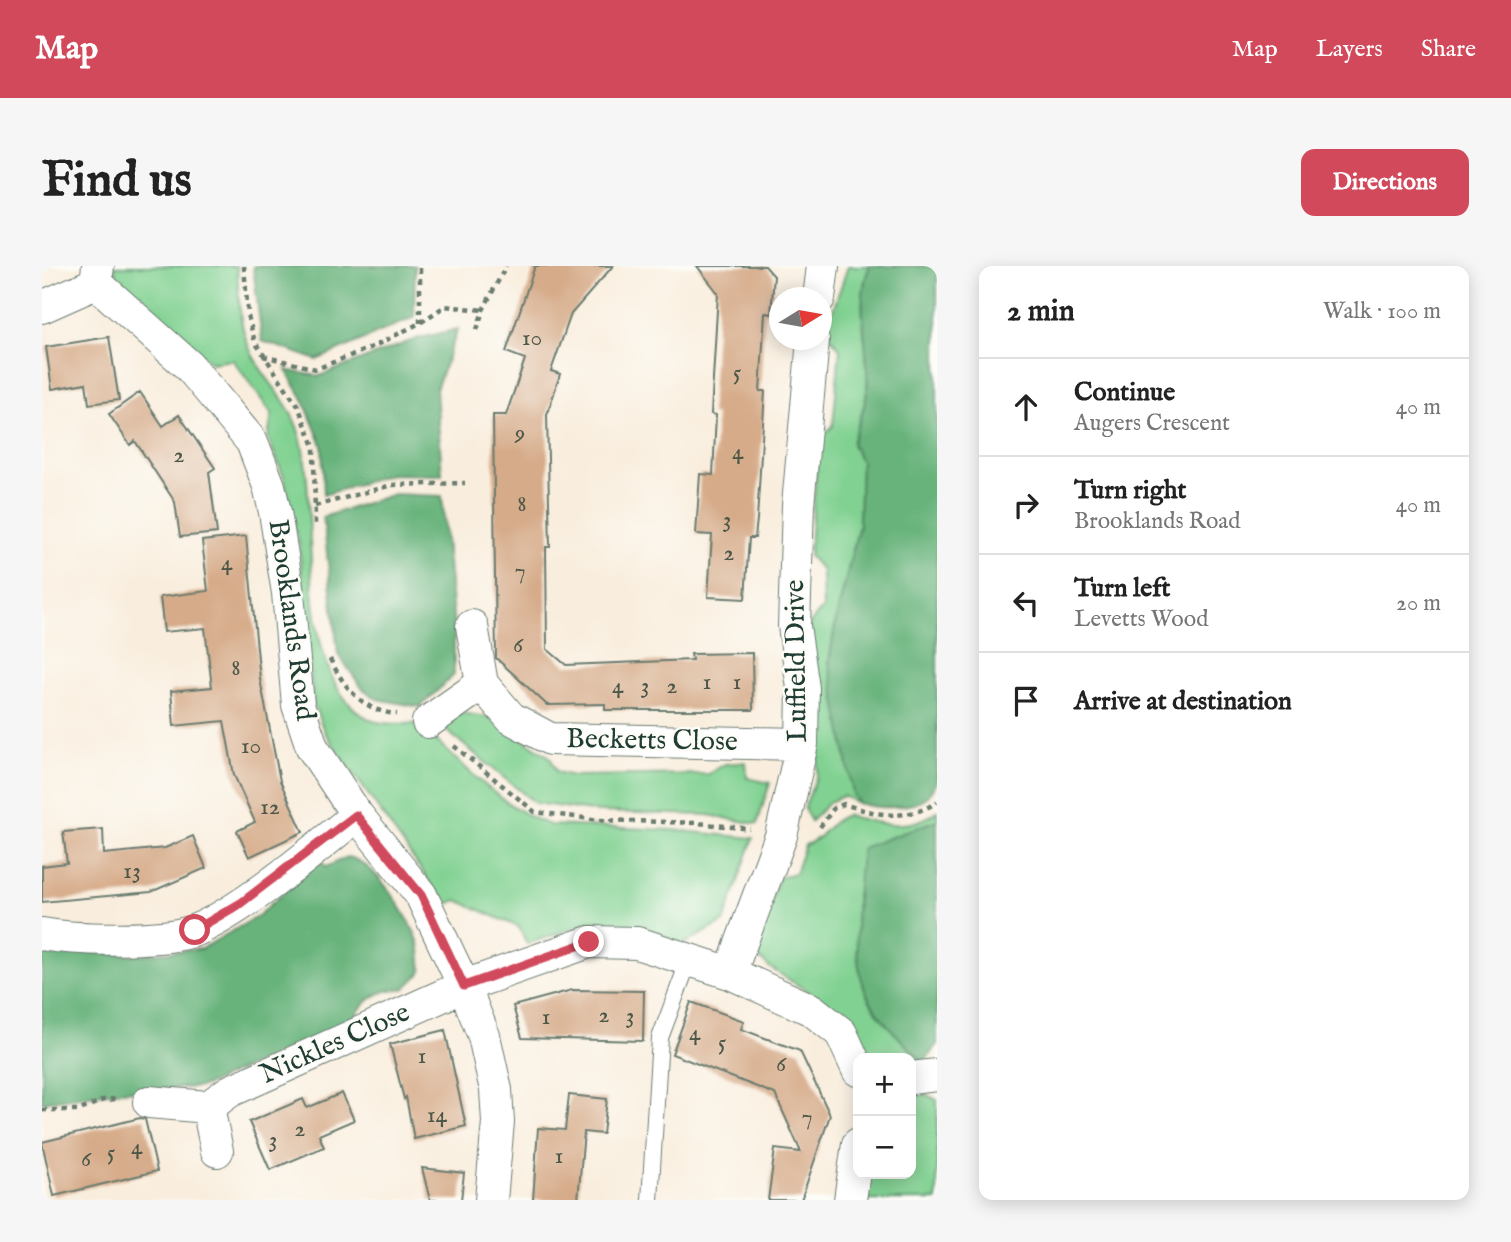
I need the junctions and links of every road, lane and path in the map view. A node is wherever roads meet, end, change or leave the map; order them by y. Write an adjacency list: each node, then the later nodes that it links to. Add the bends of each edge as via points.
1 (420, 266): 8 (path)
2 (506, 266): 7 (path)
3 (823, 266): 5 (street)
4 (97, 274): 6 (street); 18 (street, Brooklands Road, via 189,366 252,442 269,486 280,536 298,705 312,747)
5 (820, 287)
6 (42, 307)
7 (483, 310): 8 (path, via 445,306); 9 (path)
8 (420, 323): 11 (path, via 316,369)
9 (477, 330)
10 (812, 350): 17 (street, Luffield Drive, via 798,505 795,613 803,688)
11 (262, 356)
12 (465, 483): 13 (path, via 392,485)
13 (314, 506)
14 (472, 626): 15 (street)
15 (482, 684): 16 (street); 17 (street, Becketts Close, via 511,718 550,739)
16 (428, 722)
17 (802, 744): 21 (street, Luffield Drive, via 781,836)
18 (356, 815): 19 (street, via 241,903 195,930 144,938); 22 (street, Brooklands Road, via 421,895)
19 (42, 934)
20 (689, 960): 21 (street, Nickles Close); 22 (street, Nickles Close, via 637,943 589,942); 32 (lane, via 660,1038)
21 (730, 973): 23 (street, Nickles Close, via 812,1010 841,1033)
22 (464, 986): 27 (street, Nickles Close, via 230,1091); 31 (street, Brooklands Road, via 484,1036 496,1090)
23 (853, 1059)
24 (937, 1075): 25 (street)
25 (916, 1077)
26 (149, 1102): 27 (street); 28 (path, via 125,1098 103,1100 80,1110)
27 (208, 1107): 29 (street)
28 (42, 1110)
29 (217, 1151)
30 (853, 1179): 33 (street)
31 (491, 1200)
32 (650, 1200)
33 (850, 1200)

